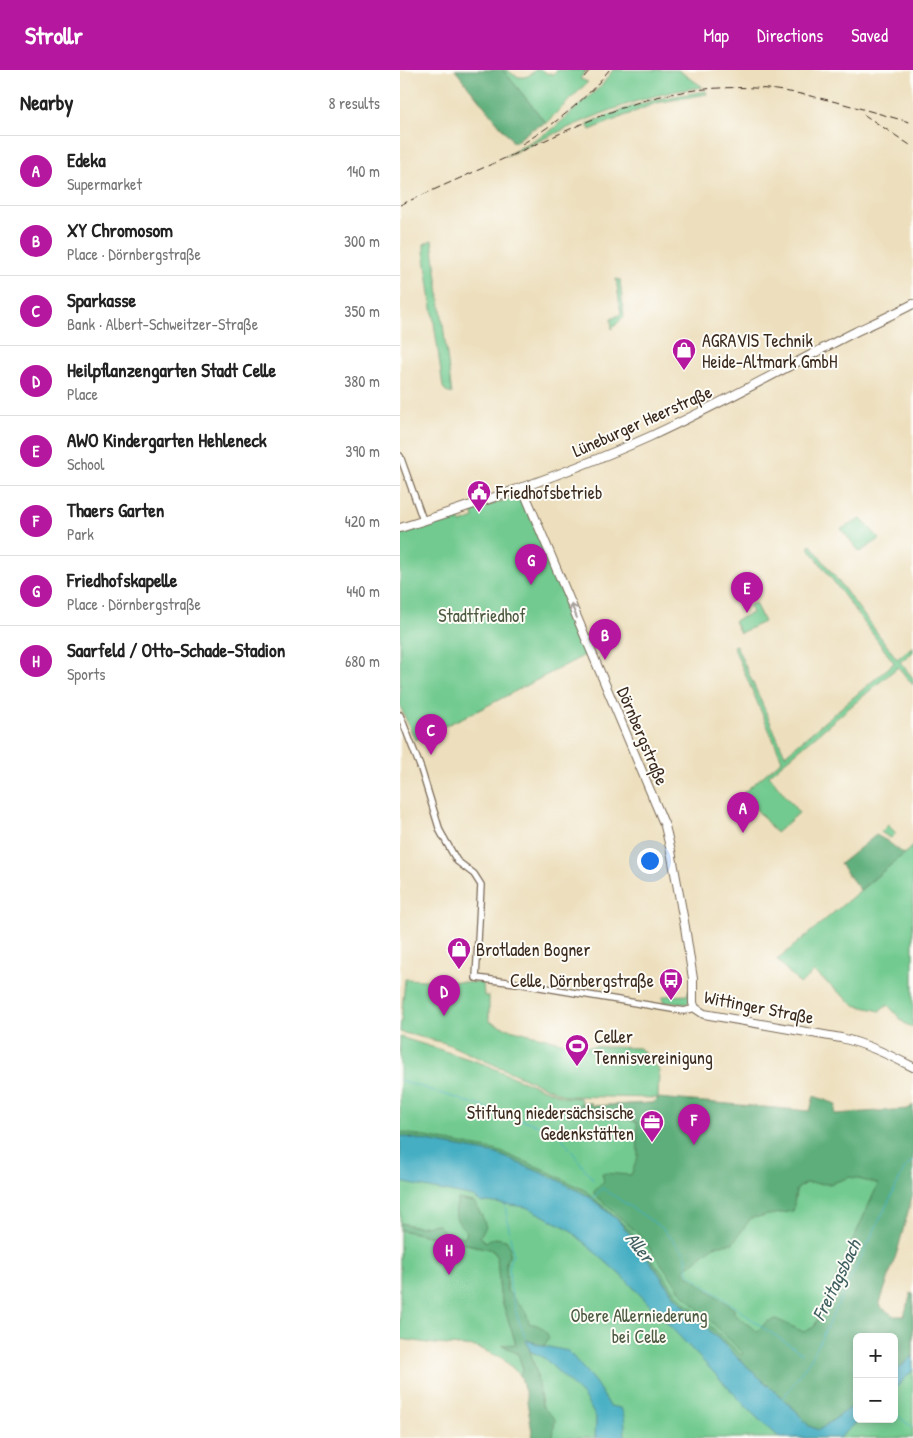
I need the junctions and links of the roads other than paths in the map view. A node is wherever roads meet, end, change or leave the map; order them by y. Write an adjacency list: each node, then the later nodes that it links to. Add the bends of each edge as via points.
1 (913, 304): 3 (main road, Lüneburger Heerstraße, via 684,420)
2 (400, 456): 4 (street)
3 (522, 487): 4 (main road, Lüneburger Heerstraße); 7 (main road, Dörnbergstraße, one-way to 3, via 692,972 664,826)
4 (423, 520): 5 (main road, Lüneburger Heerstraße)
5 (400, 528)
6 (400, 715): 7 (street, Wittinger Straße, via 442,836 457,861 478,878 481,885 476,978 684,1011)
7 (695, 1008): 8 (main road, Wittinger Straße, via 704,1014 858,1042)
8 (913, 1067)

